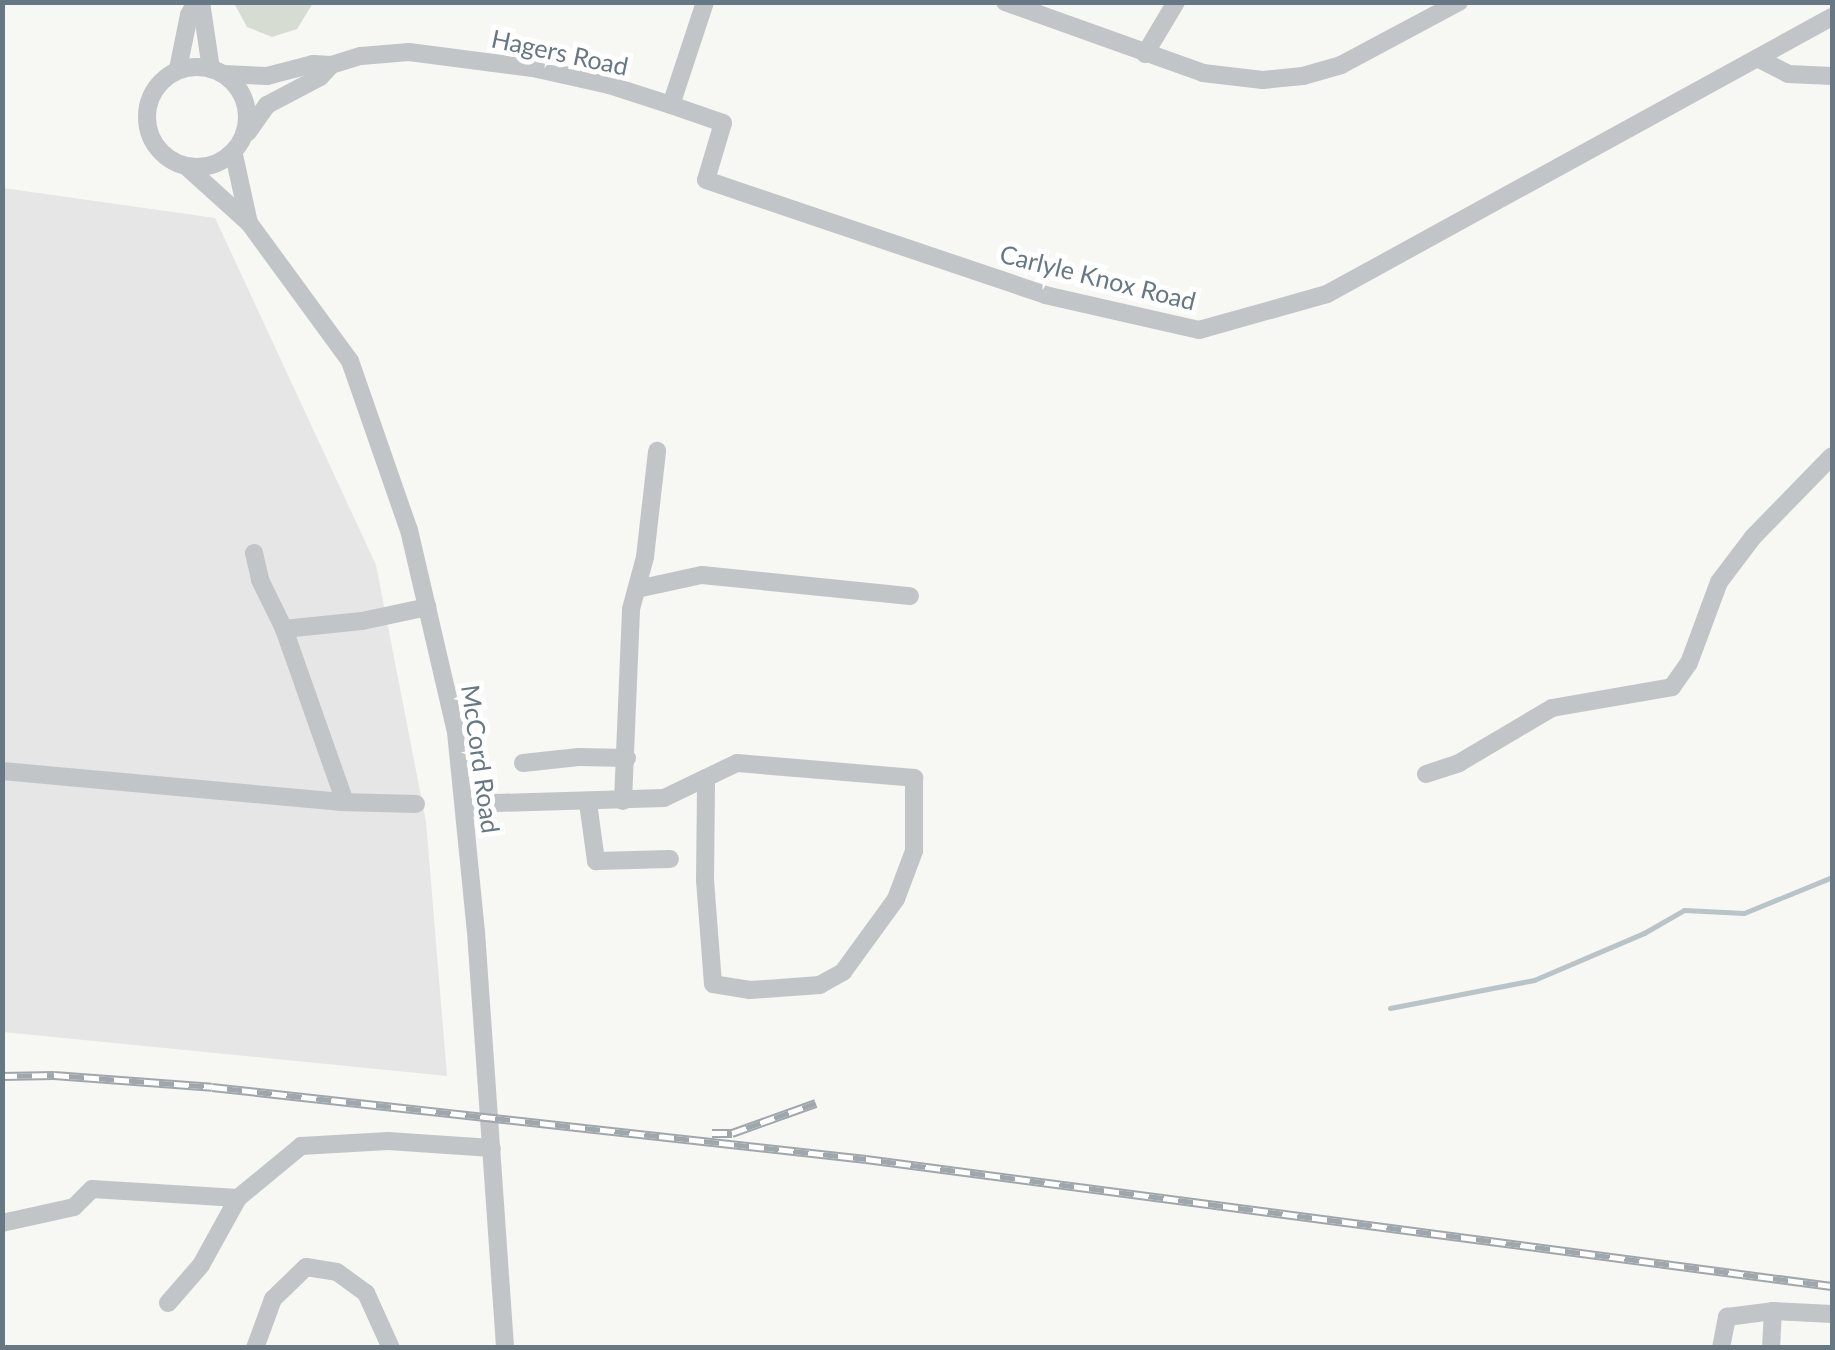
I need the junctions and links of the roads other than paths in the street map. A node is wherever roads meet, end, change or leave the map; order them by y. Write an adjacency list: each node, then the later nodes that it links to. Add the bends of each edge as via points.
1 (199, 2): 11 (street, McCord Road, via 189,16); 12 (street, McCord Road)
2 (705, 2): 14 (street)
3 (1005, 2): 8 (street)
4 (1176, 2): 8 (street)
5 (1459, 2): 6 (street)
6 (1436, 8): 8 (street, via 1342,65 1283,79 1223,77)
7 (1832, 17): 9 (street, Carlyle Knox Road)
8 (1145, 54)
9 (1757, 58): 13 (street, via 1788,74); 14 (street, Carlyle Knox Road, via 1327,294 1199,330 1044,295 706,180 722,123)
10 (331, 65): 12 (street, Hagers Road, via 267,76); 14 (street, Hagers Road, via 409,52 609,84); 15 (street, Hagers Road, via 267,105)
11 (178, 70): 12 (street); 17 (street, McCord Road, via 153,90 148,127 162,152)
12 (218, 72): 15 (street, McCord Road, via 239,89 247,108)
13 (1832, 76)
14 (671, 104)
15 (244, 136): 16 (street)
16 (234, 155): 17 (street); 18 (street, McCord Road)
17 (187, 167): 18 (street, McCord Road)
18 (249, 223): 24 (street, McCord Road, via 350,361 409,530)
19 (656, 451): 22 (street)
20 (1832, 456): 29 (street, via 1719,582 1690,664 1672,686 1552,708 1459,763)
21 (254, 553): 25 (street)
22 (637, 589): 23 (street, via 702,575); 26 (street, via 630,609)
23 (910, 596)
24 (428, 607): 25 (street); 35 (street, McCord Road, via 456,732)
25 (284, 628): 32 (street)
26 (626, 758): 27 (street); 31 (street)
27 (524, 763)
28 (2, 771): 32 (street)
29 (1426, 774)
30 (706, 778): 30 (street, via 712,984 750,990 820,985 843,972 896,899 914,851 914,778 737,762); 31 (street, via 664,798)
31 (622, 801): 33 (street)
32 (345, 802): 34 (street)
33 (588, 803): 35 (street); 36 (street, via 596,861)
34 (416, 804)
35 (464, 809): 37 (street, McCord Road)
36 (670, 859)
37 (492, 1148): 38 (street, via 388,1141 301,1146); 45 (street, McCord Road)
38 (238, 1198): 39 (street, via 92,1189 74,1207); 40 (street, via 201,1265)
39 (2, 1223)
40 (168, 1304)
41 (1773, 1311): 42 (street); 46 (street, via 1726,1317); 47 (street)
42 (1832, 1314)
43 (256, 1348): 44 (street, via 272,1299 306,1267 337,1272 366,1293)
44 (391, 1348)
45 (505, 1348)
46 (1721, 1348)
47 (1771, 1348)

